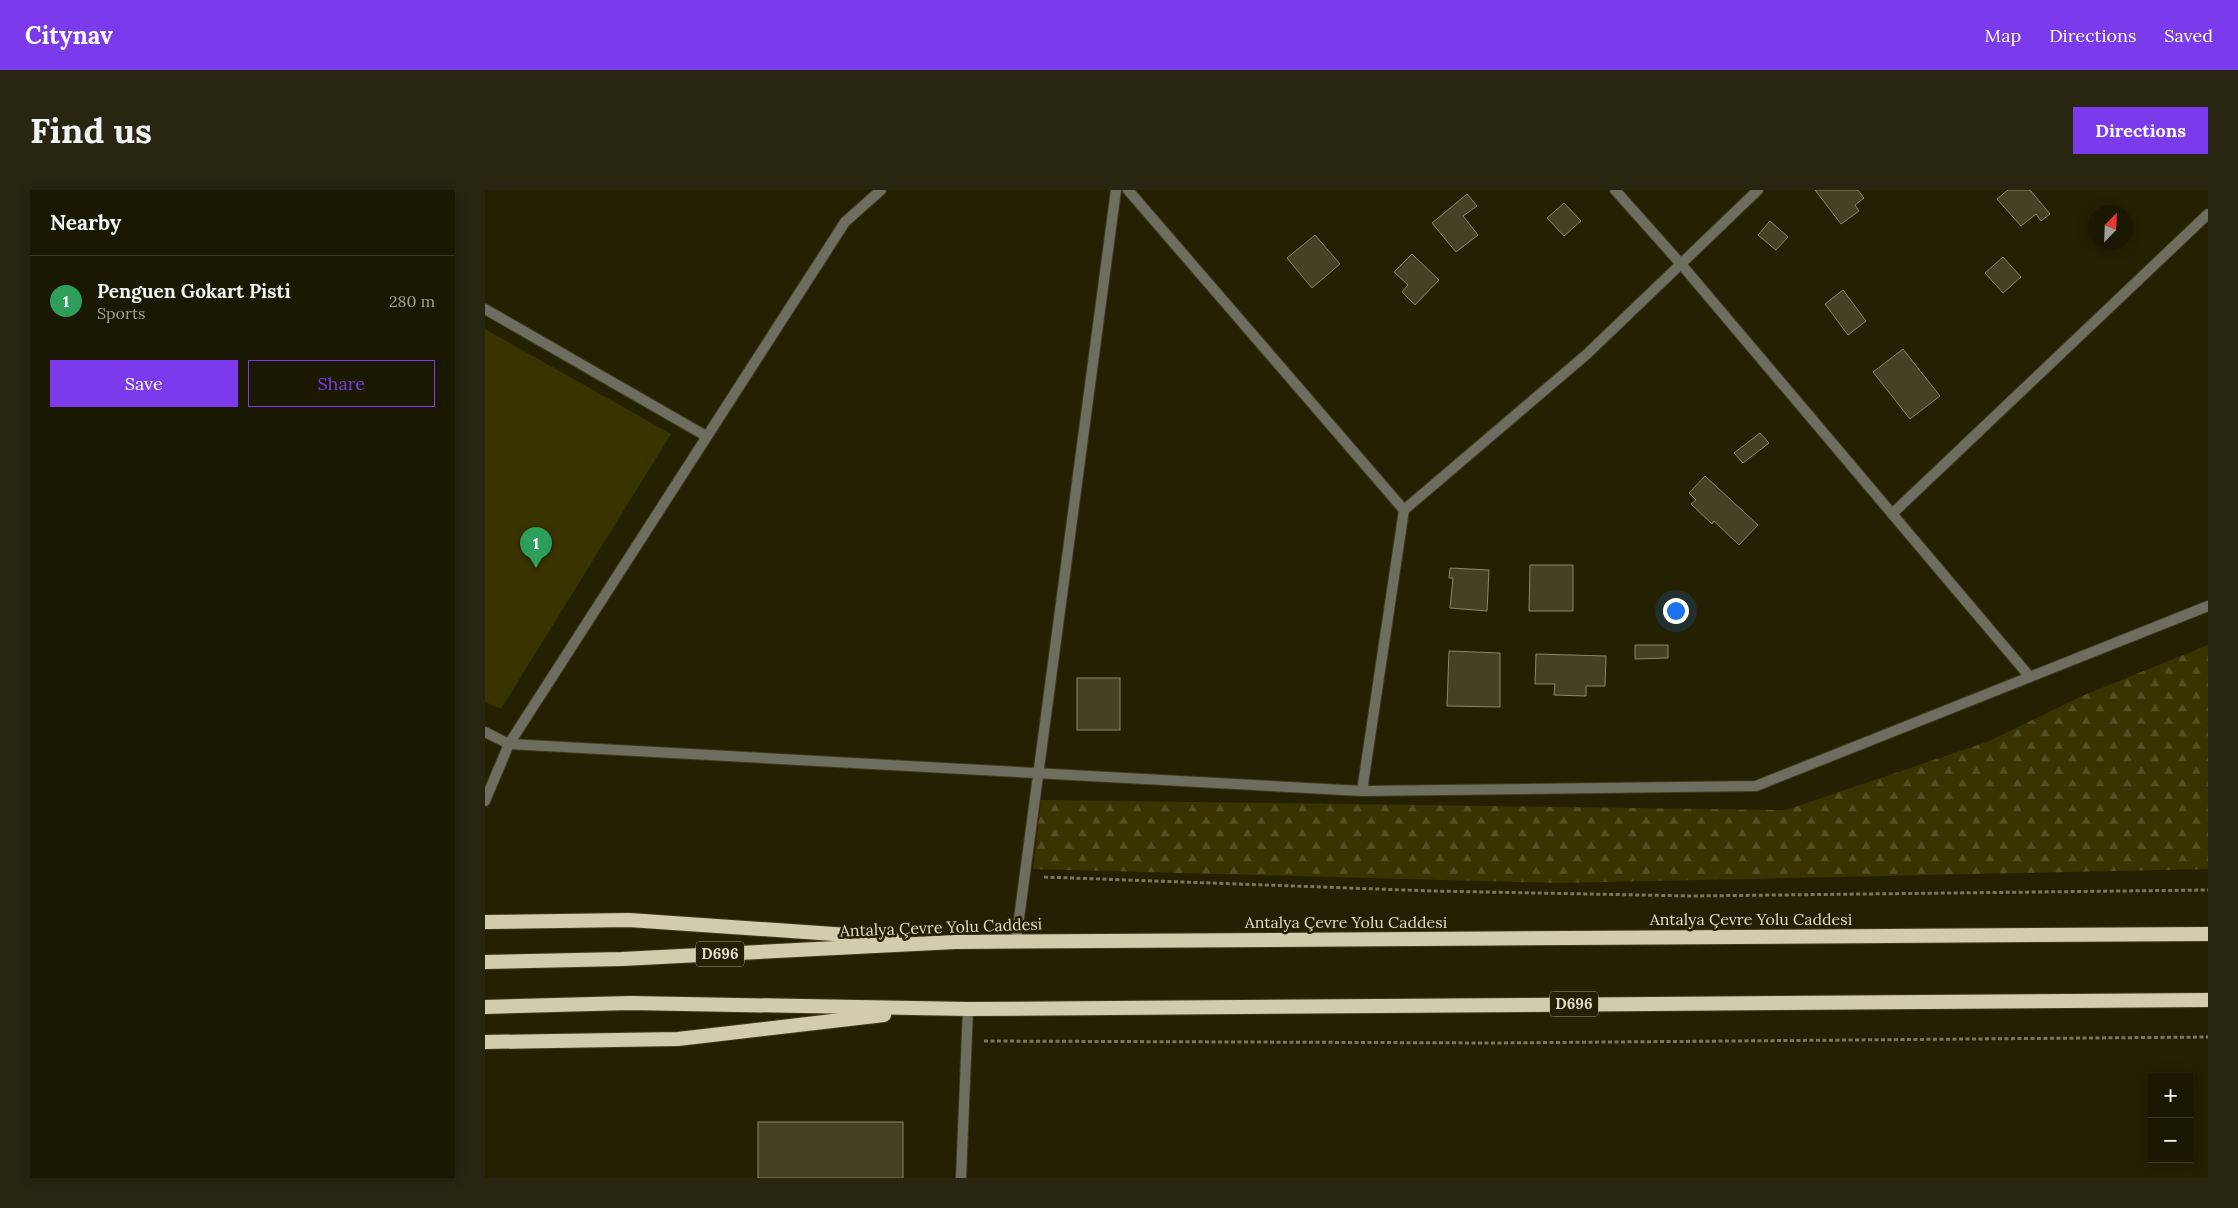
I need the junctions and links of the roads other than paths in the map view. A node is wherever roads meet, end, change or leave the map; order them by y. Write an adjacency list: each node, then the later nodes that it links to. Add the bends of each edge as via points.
1 (881, 190): 9 (street, via 845,222)
2 (1116, 190): 16 (street)
3 (1128, 190): 10 (street)
4 (1615, 190): 7 (street)
5 (1758, 190): 7 (street)
6 (2208, 214): 11 (street)
7 (1681, 264): 10 (street, via 1587,354); 11 (street)
8 (485, 309): 9 (street)
9 (706, 436): 15 (street)
10 (1404, 510): 17 (street)
11 (1892, 514): 13 (street)
12 (2208, 606): 13 (street)
13 (2030, 677): 17 (street, via 1756,786)
14 (485, 732): 15 (street)
15 (509, 744): 16 (street); 18 (street)
16 (1037, 774): 17 (street); 22 (street)
17 (1362, 791)
18 (485, 801)
19 (485, 922): 21 (highway, via 629,920)
20 (2208, 934): 22 (highway, Antalya Çevre Yolu Caddesi / D696)
21 (955, 942): 22 (highway, Antalya Çevre Yolu Caddesi / D696); 23 (highway, Antalya Çevre Yolu Caddesi / D696, via 622,959)
22 (1016, 942)
23 (485, 962)
24 (2208, 1000): 27 (highway, D696)
25 (485, 1007): 26 (highway, D696, via 630,1003)
26 (940, 1008): 27 (highway, D696); 28 (highway, via 678,1039)
27 (968, 1009): 29 (street)
28 (485, 1042)
29 (961, 1178)

